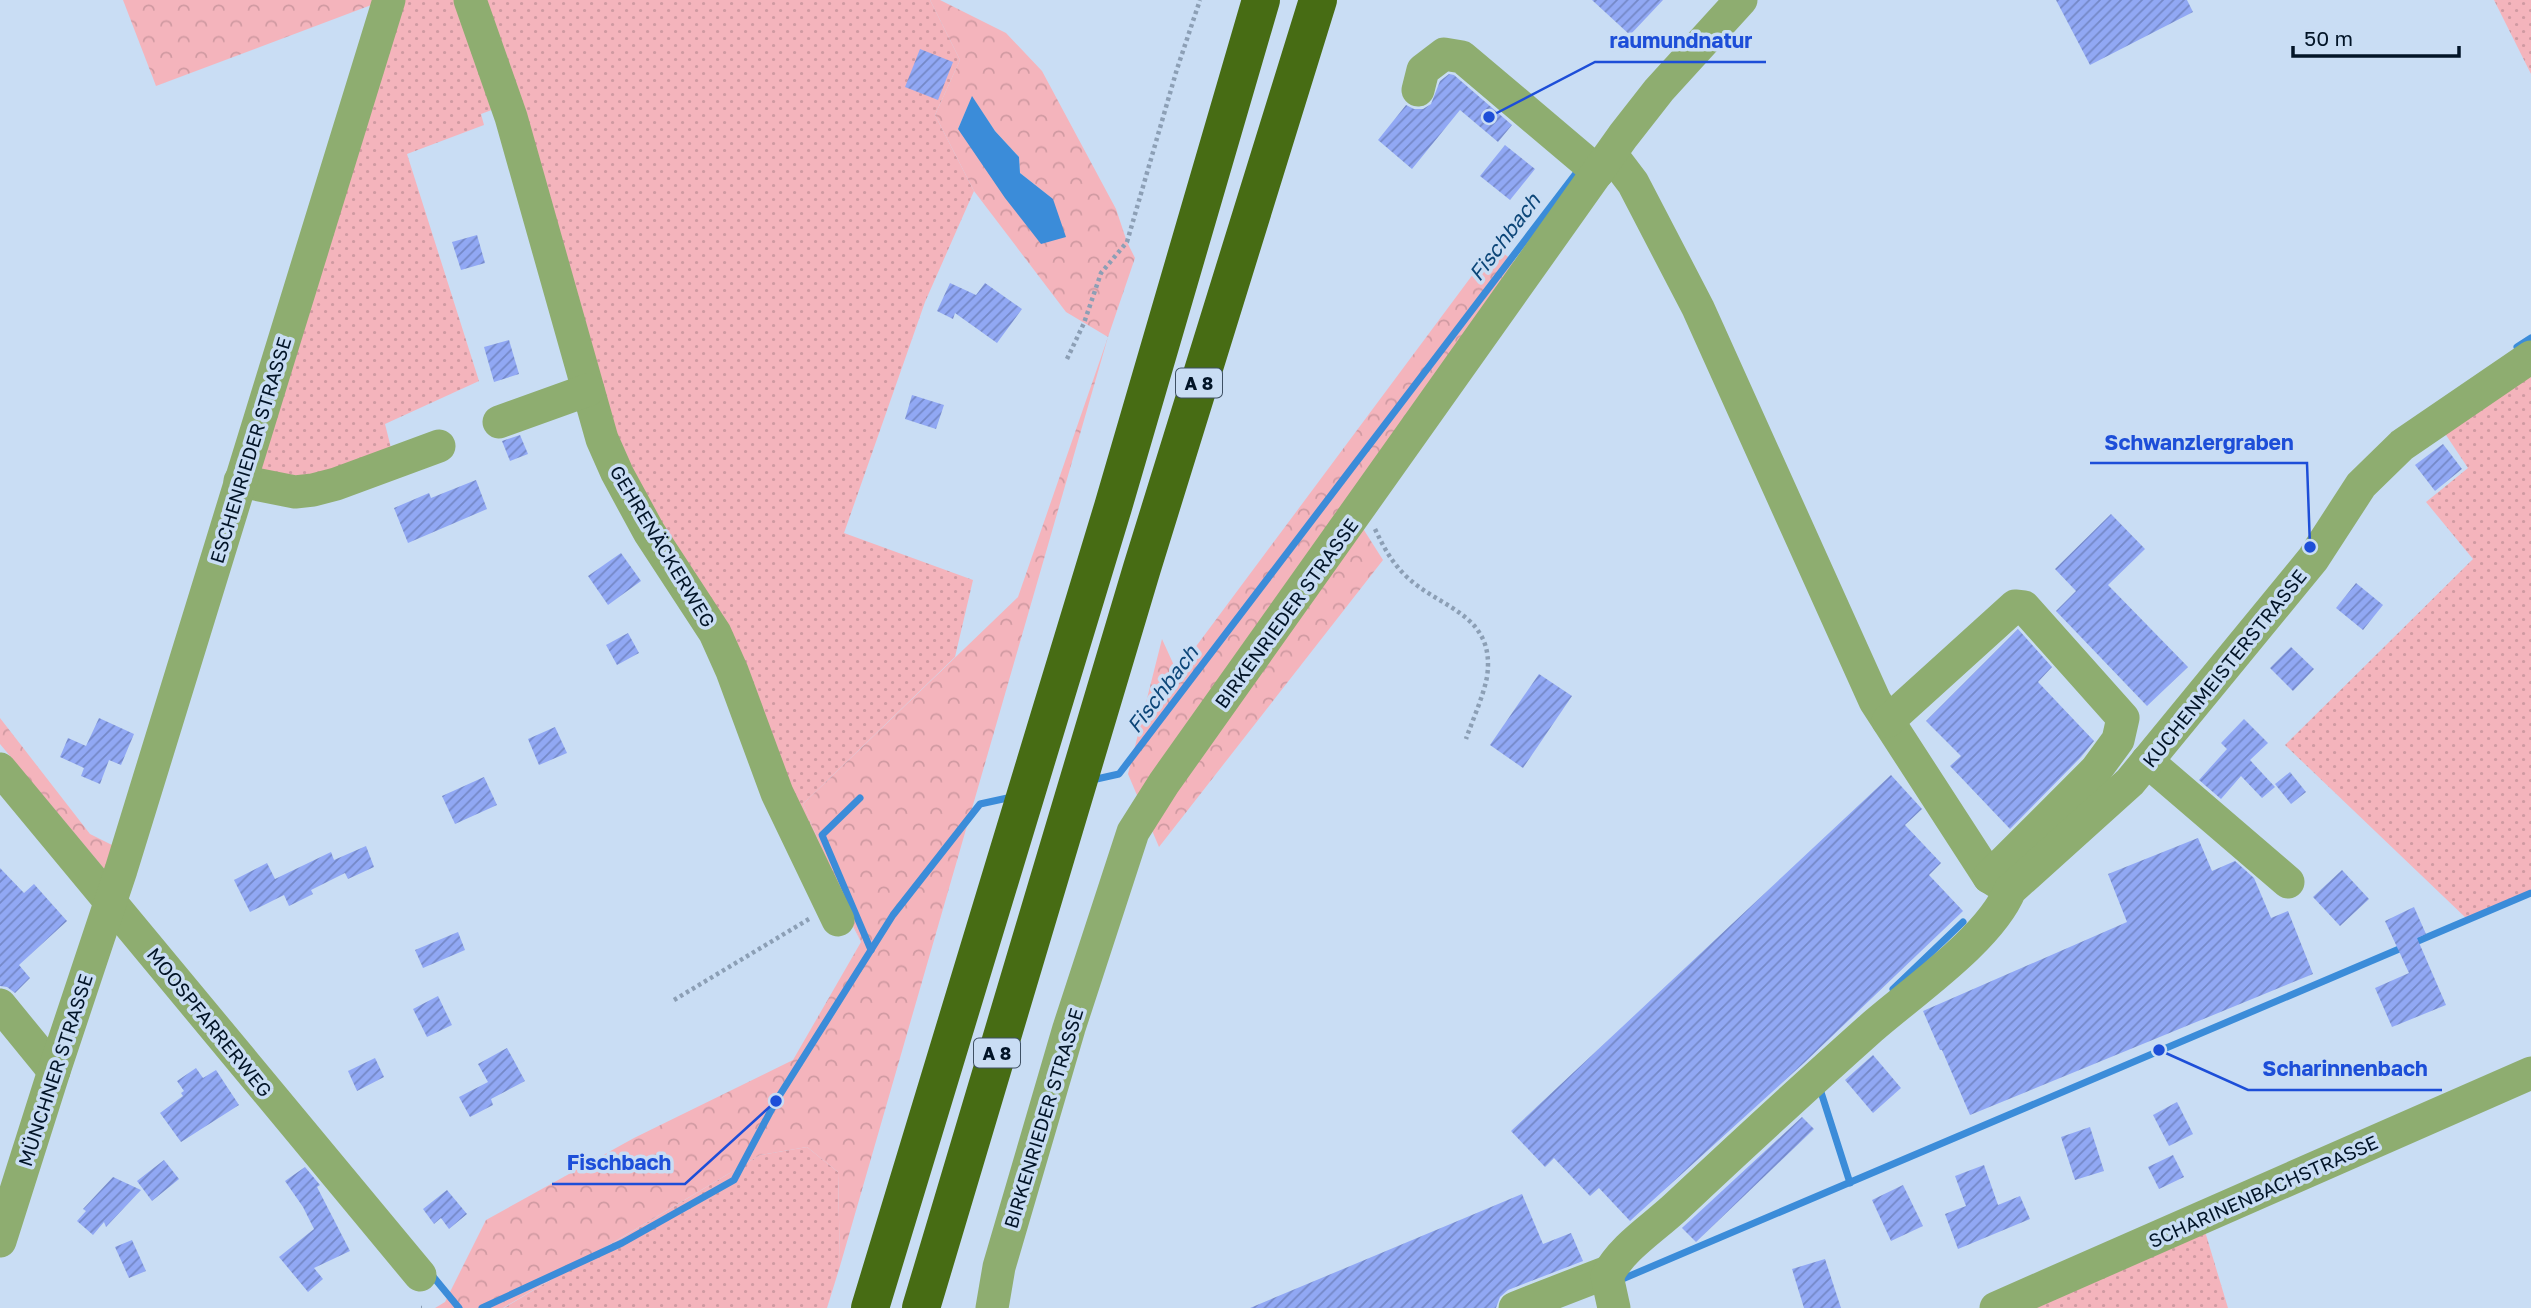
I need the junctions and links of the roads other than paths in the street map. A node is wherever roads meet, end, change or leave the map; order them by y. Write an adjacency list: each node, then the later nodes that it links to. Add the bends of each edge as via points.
1 (389, 0): 12 (street, ESCHENRIEDER STRASSE)
2 (470, 0): 9 (street, GEHRENÄCKERWEG, via 511,117)
3 (1261, 0): 26 (highway, A 8)
4 (1318, 0): 27 (highway, A 8)
5 (1741, 0): 7 (street, BIRKENRIEDER STRASSE)
6 (1418, 90): 7 (street, via 1423,70 1444,54 1462,57)
7 (1595, 162): 13 (street, via 1633,183 1698,308); 28 (street, BIRKENRIEDER STRASSE, via 1361,508 1133,832 1069,1028 1006,1241)
8 (2531, 357): 15 (street, KUCHENMEISTERSTRASSE, via 2402,445 2361,485 2314,558)
9 (588, 390): 10 (street); 19 (street, GEHRENÄCKERWEG, via 617,473 649,532 715,633 777,793)
10 (499, 422)
11 (439, 446): 12 (street, via 313,490 295,492)
12 (240, 481): 18 (street, ESCHENRIEDER STRASSE)
13 (1888, 721): 17 (street); 17 (street, via 2015,606 2024,607 2123,718 2118,740 2096,770)
14 (0, 769): 18 (street, MOOSPFARRERWEG)
15 (2139, 772): 16 (street); 17 (street, KUCHENMEISTERSTRASSE)
16 (2288, 882)
17 (1999, 884): 25 (street, via 2003,907 1964,949 1618,1256)
18 (110, 900): 21 (street, MÜNCHNER STRASSE); 24 (street, MOOSPFARRERWEG)
19 (834, 913)
20 (0, 1005): 21 (street)
21 (54, 1071): 23 (street, MÜNCHNER STRASSE)
22 (2531, 1073): 30 (street, SCHARINENBACHSTRASSE)
23 (0, 1241)
24 (420, 1275)
25 (1611, 1288): 29 (street)
26 (870, 1308)
27 (921, 1308)
28 (992, 1308)
29 (1515, 1308)
30 (1996, 1308)

